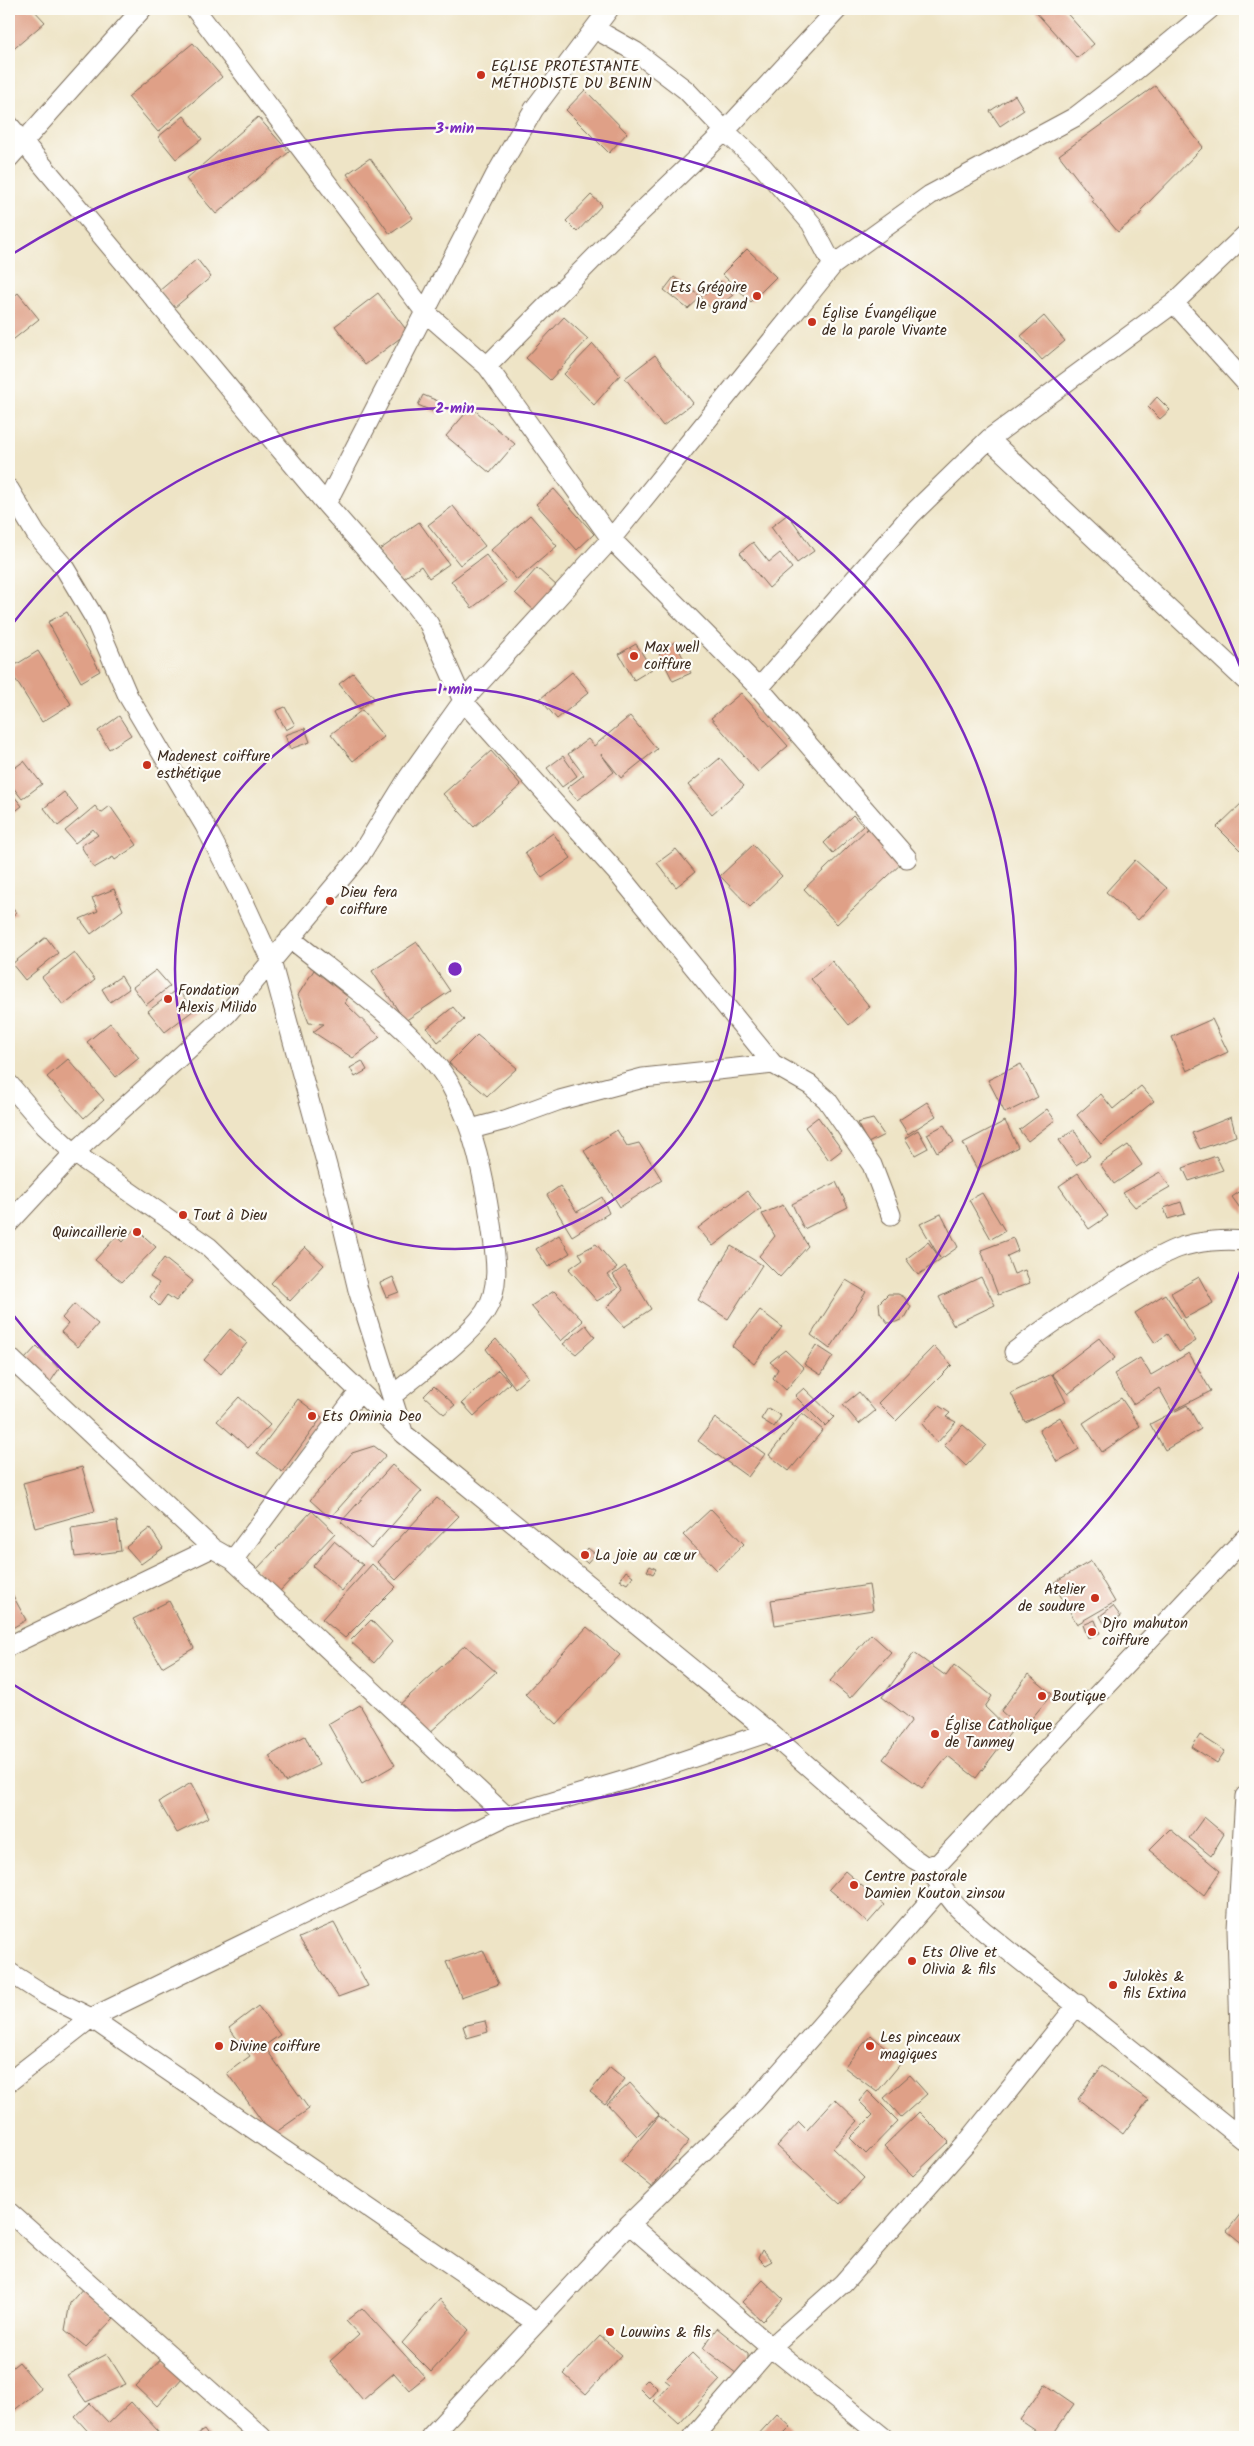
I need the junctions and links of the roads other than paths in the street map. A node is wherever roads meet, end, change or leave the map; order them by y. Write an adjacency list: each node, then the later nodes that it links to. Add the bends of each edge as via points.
1 (142, 9): 9 (street)
2 (195, 9): 14 (street)
3 (609, 9): 6 (street)
4 (838, 9): 8 (street)
5 (1210, 9): 12 (street, via 1075,116 930,195)
6 (595, 29): 8 (street, via 636,52 686,90); 14 (street, via 534,109 495,176)
7 (9, 125): 9 (street)
8 (724, 131): 12 (street, via 763,167 811,223); 15 (street)
9 (23, 143): 10 (street); 19 (street)
10 (9, 158)
11 (1245, 235): 13 (street)
12 (833, 265): 20 (street)
13 (1174, 303): 16 (street); 17 (street)
14 (425, 312): 15 (street); 19 (street)
15 (487, 366): 20 (street)
16 (1245, 382)
17 (990, 439): 21 (street); 22 (street, via 911,514)
18 (9, 489): 26 (street, via 36,534 64,567 95,619 128,696 205,826)
19 (326, 504): 23 (street, via 429,624)
20 (611, 539): 22 (street); 23 (street)
21 (1245, 680)
22 (759, 688): 24 (street)
23 (464, 701): 25 (street, via 408,778 359,857); 27 (street, via 619,875)
24 (907, 858)
25 (290, 938): 26 (street); 29 (street, via 418,1044 450,1085)
26 (271, 961): 30 (street, via 227,1014); 37 (street, via 358,1290)
27 (773, 1064): 29 (street, via 643,1078 560,1100); 31 (street, via 810,1085 827,1100 872,1165)
28 (9, 1084): 30 (street, via 38,1119)
29 (471, 1129): 37 (street, via 494,1246 494,1294 485,1312 469,1331)
30 (74, 1152): 32 (street); 36 (street, via 209,1247)
31 (891, 1215)
32 (9, 1223)
33 (1245, 1241): 34 (street, via 1202,1243 1179,1248 1157,1258 1057,1319)
34 (1014, 1352)
35 (9, 1357): 40 (street)
36 (359, 1392): 38 (street); 41 (street)
37 (392, 1396): 38 (street)
38 (404, 1434): 43 (street)
39 (1245, 1538): 46 (street, via 939,1863)
40 (212, 1548): 41 (street); 42 (street)
41 (233, 1560): 45 (street)
42 (9, 1646)
43 (769, 1732): 45 (street); 46 (street, via 914,1859)
44 (1245, 1796): 52 (street, via 1236,1929)
45 (506, 1816): 50 (street)
46 (927, 1866): 47 (street)
47 (940, 1888): 49 (street, via 985,1932); 54 (street, via 754,2102)
48 (9, 1972): 50 (street)
49 (1078, 2004): 52 (street); 56 (street, via 965,2145 843,2283)
50 (91, 2018): 51 (street); 55 (street)
51 (9, 2082)
52 (1244, 2140)
53 (9, 2212): 57 (street)
54 (629, 2224): 55 (street); 56 (street)
55 (535, 2322): 58 (street)
56 (771, 2347): 59 (street); 60 (street)
57 (262, 2437)
58 (430, 2437)
59 (693, 2437)
60 (883, 2437)

